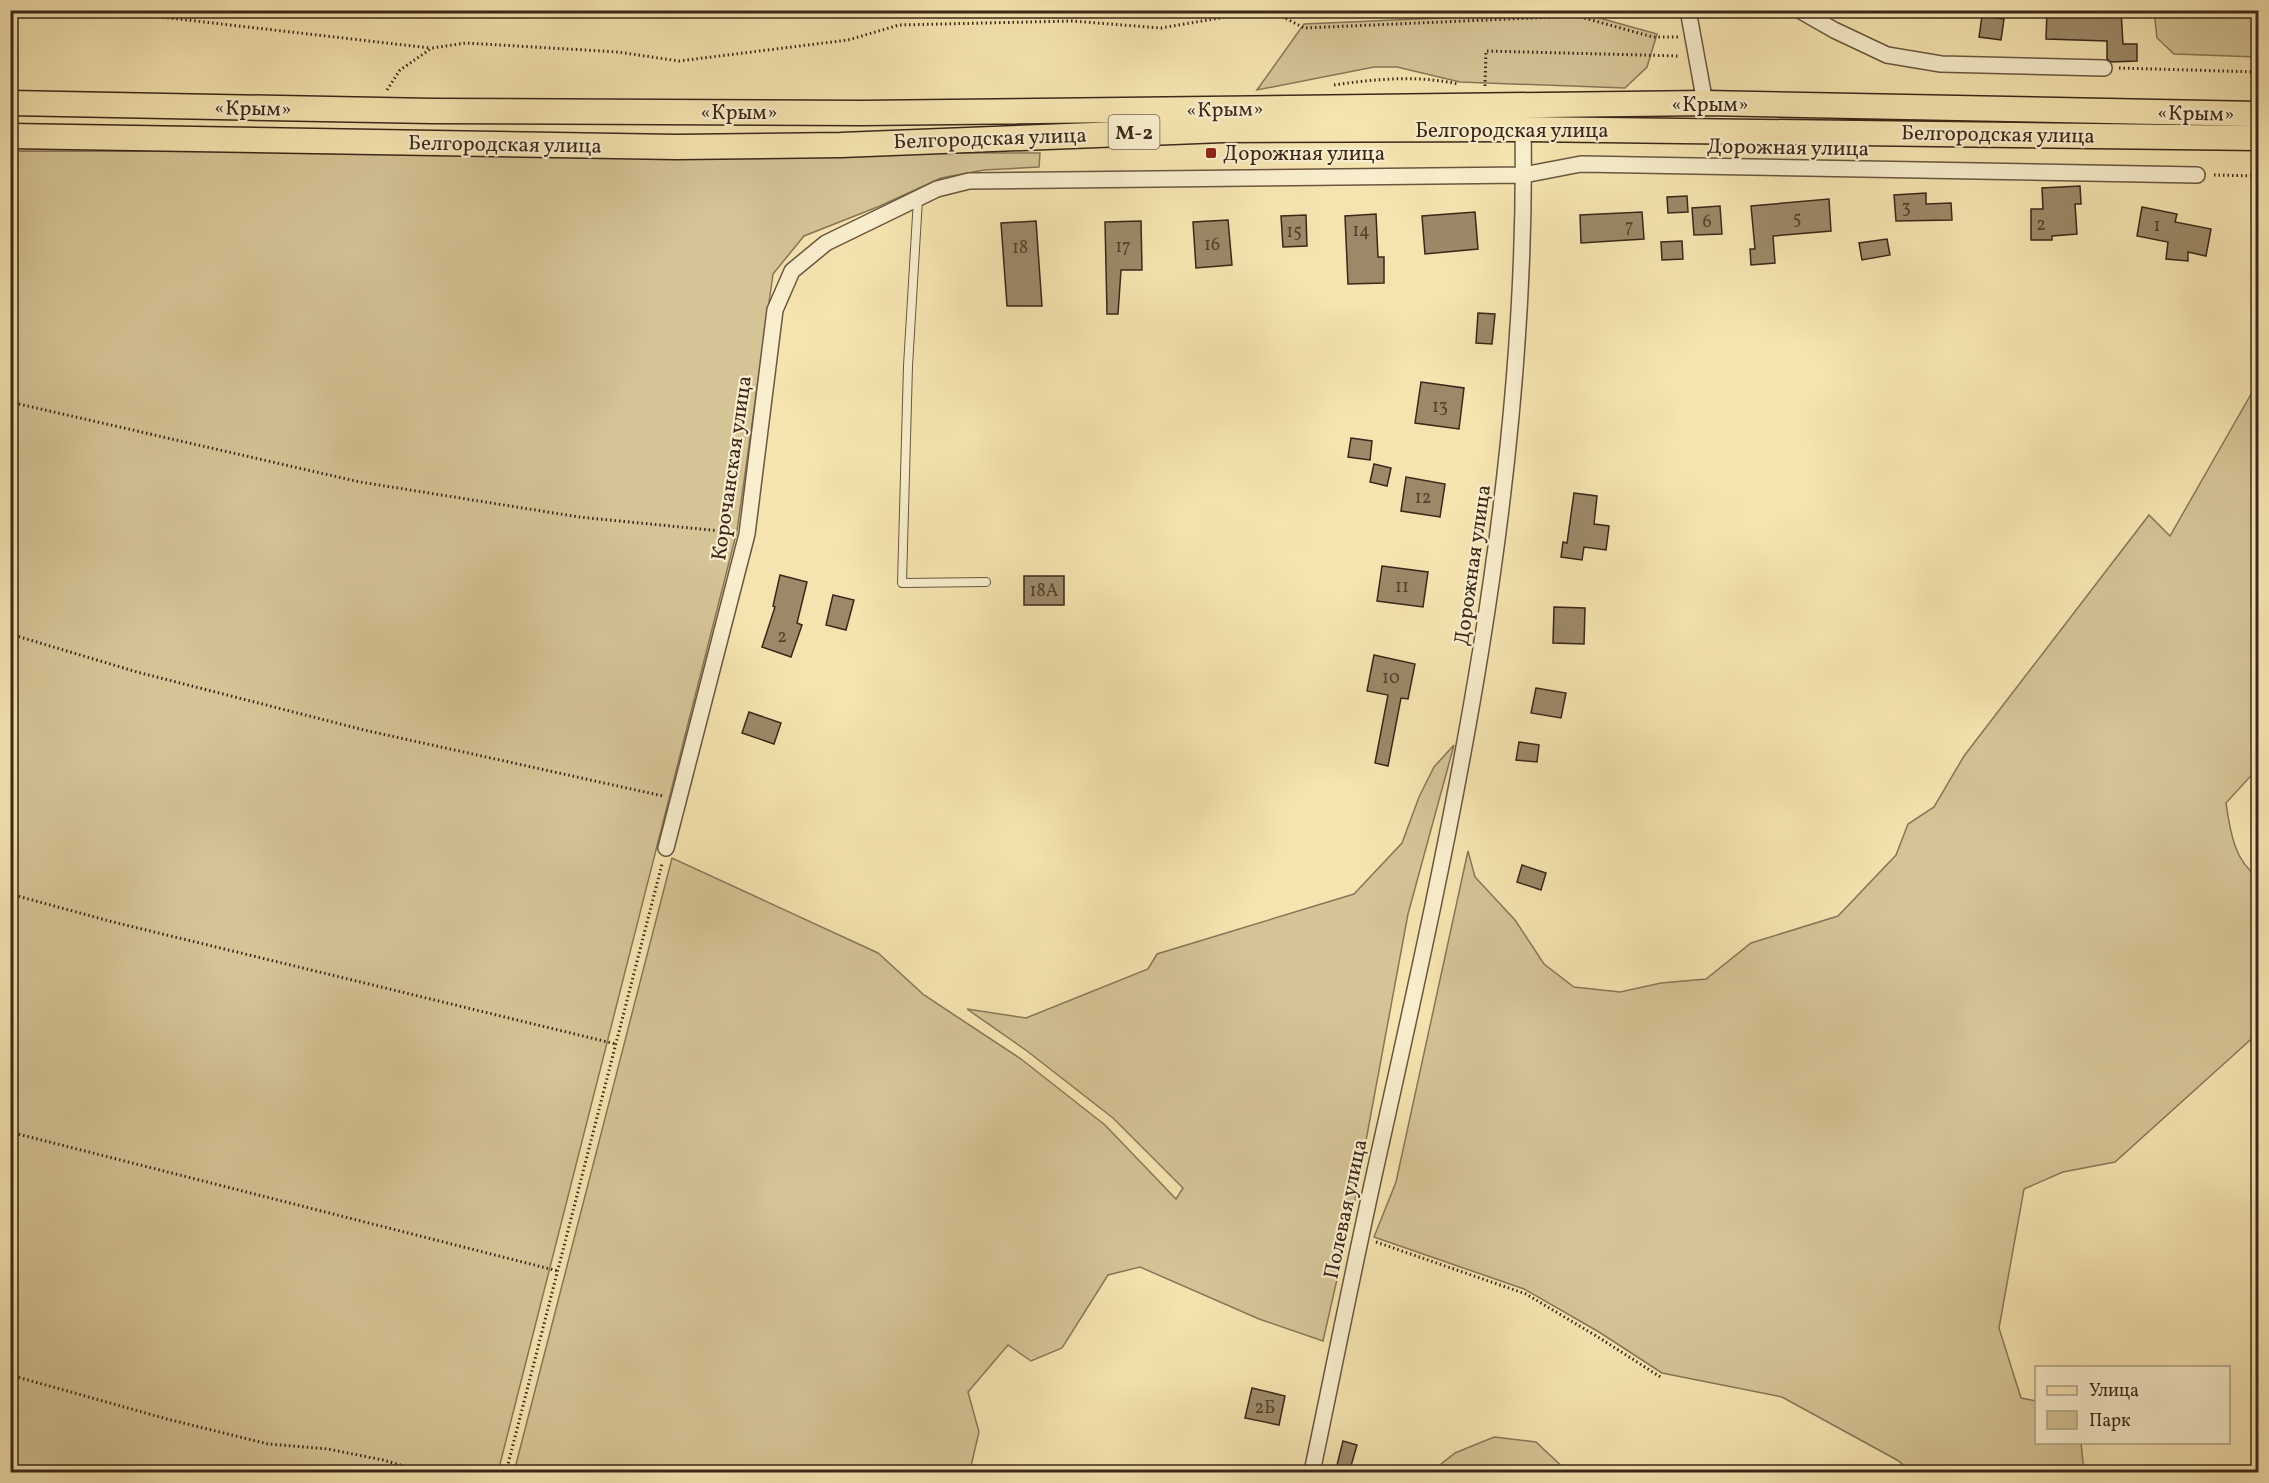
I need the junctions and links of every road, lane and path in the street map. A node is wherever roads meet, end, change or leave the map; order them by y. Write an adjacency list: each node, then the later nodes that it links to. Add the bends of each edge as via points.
1 (1268, 10): 5 (path, via 1304,28 1577,16 1653,37); 6 (path, via 1161,28 1072,21 899,25 848,40 679,61 618,52 466,43)
2 (1688, 10): 5 (street)
3 (1799, 10): 9 (street, via 1887,55 1941,64)
4 (10, 15): 6 (path, via 152,16)
5 (1693, 36): 8 (street)
6 (432, 48): 13 (path, via 400,70)
7 (1486, 51): 8 (path)
8 (1696, 56): 12 (street)
9 (2104, 68): 10 (path)
10 (2259, 72)
11 (10, 103): 13 (main road, «Крым» / М-2)
12 (1705, 103): 13 (main road, «Крым» / М-2, via 873,113); 14 (main road, «Крым» / М-2)
13 (368, 110): 18 (main road)
14 (2259, 114)
15 (1523, 129): 17 (main road, Белгородская улица / М-2); 18 (main road, Белгородская улица / М-2, via 1223,130 841,145 677,147); 19 (street, Дорожная улица)
16 (10, 136): 18 (main road, Белгородская улица / М-2)
17 (2259, 138)
18 (362, 141)
19 (1524, 175): 20 (street, Дорожная улица, via 1581,164); 22 (street, Дорожная улица, via 969,181 937,189); 30 (street, Дорожная улица, via 1511,427 1488,614)
20 (2197, 175): 21 (path)
21 (2259, 176)
22 (918, 199): 24 (street, Корочанская улица, via 826,243 792,271 775,310); 25 (lane, via 908,366 902,583)
23 (10, 402): 24 (path, via 360,482 579,517)
24 (747, 534): 27 (street, Корочанская улица)
25 (986, 582)
26 (10, 634): 27 (path, via 137,672 364,730)
27 (679, 800): 28 (street, Корочанская улица)
28 (666, 848): 31 (path)
29 (10, 894): 31 (path)
30 (1423, 956): 33 (street, Полевая улица)
31 (616, 1044): 34 (path)
32 (10, 1132): 34 (path)
33 (1360, 1237): 36 (path, via 1526,1293); 39 (street, Полевая улица)
34 (558, 1271): 38 (path)
35 (10, 1375): 37 (path, via 268,1444 328,1449)
36 (1662, 1378)
37 (424, 1473)
38 (506, 1473)
39 (1312, 1473)

